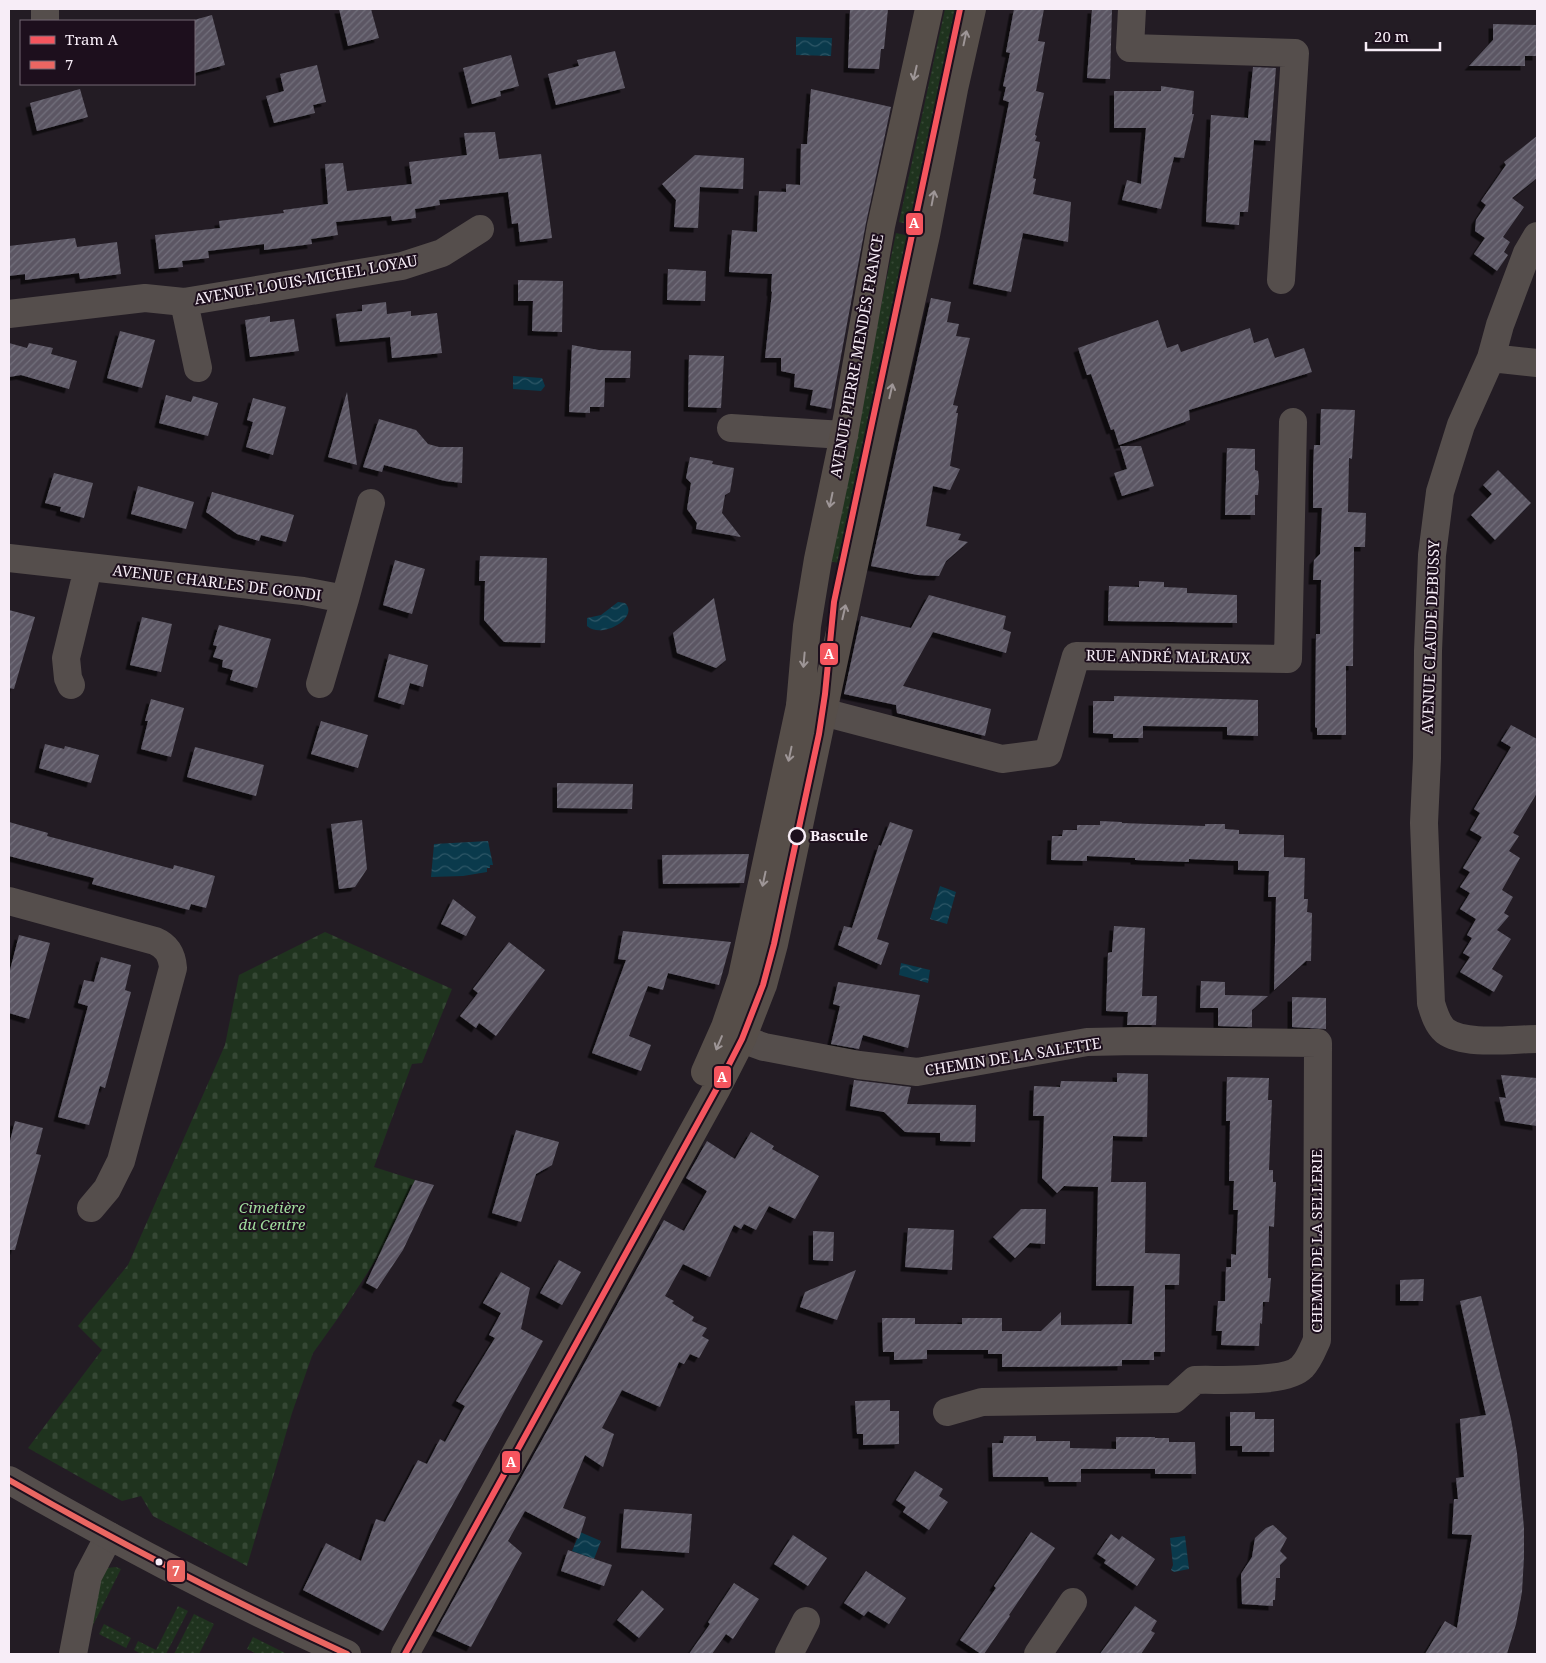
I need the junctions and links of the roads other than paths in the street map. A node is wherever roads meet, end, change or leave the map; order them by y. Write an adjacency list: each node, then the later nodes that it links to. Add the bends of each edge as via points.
1 (929, 9): 14 (main road, AVENUE PIERRE MENDÈS FRANCE, one-way to 14, via 880,226)
2 (972, 9): 21 (main road, one-way to 2, via 926,235)
3 (1132, 9): 6 (street, via 1130,48 1295,53)
4 (480, 229): 7 (street, AVENUE LOUIS-MICHEL LOYAU, via 442,253 402,266)
5 (1537, 236): 9 (street, AVENUE CLAUDE DEBUSSY, via 1527,253 1500,324)
6 (1281, 280)
7 (184, 302): 8 (street, AVENUE LOUIS-MICHEL LOYAU, via 145,298); 11 (street, AVENUE LOUIS-MICHEL LOYAU)
8 (9, 314)
9 (1491, 358): 10 (street); 23 (street, AVENUE CLAUDE DEBUSSY, via 1461,425 1440,492 1432,554 1424,823 1431,1004 1444,1030 1465,1040)
10 (1537, 363)
11 (198, 368)
12 (1293, 422): 21 (street, RUE ANDRÉ MALRAUX, via 1288,659 1076,656 1048,753 1002,759)
13 (731, 428): 14 (street)
14 (844, 435): 21 (main road, AVENUE PIERRE MENDÈS FRANCE, one-way to 21, via 810,607)
15 (371, 503): 18 (street, AVENUE CHARLES DE GONDI)
16 (9, 558): 17 (street, AVENUE CHARLES DE GONDI)
17 (88, 568): 18 (street, AVENUE CHARLES DE GONDI, via 303,591); 20 (street, via 66,658)
18 (345, 599): 19 (street, AVENUE CHARLES DE GONDI)
19 (320, 684)
20 (72, 685)
21 (811, 708): 24 (main road, via 819,734 774,944 763,985); 34 (main road, one-way to 34, via 742,978 717,1048)
22 (9, 901): 26 (street, via 155,941 166,948 172,961 173,968 121,1161 107,1189)
23 (1537, 1038)
24 (742, 1039): 25 (street, CHEMIN DE LA SALETTE, via 764,1047 859,1066 917,1072 1087,1042); 35 (main road)
25 (1318, 1043): 27 (street, CHEMIN DE LA SELLERIE, via 1317,1340 1302,1368 1286,1376 1270,1378 1195,1380 1174,1399 982,1402)
26 (91, 1208)
27 (947, 1412)
28 (9, 1480): 29 (street)
29 (109, 1536): 32 (street, via 88,1576); 33 (street, via 212,1590)
30 (1073, 1602): 37 (street)
31 (806, 1621): 36 (street)
32 (73, 1654)
33 (347, 1654)
34 (386, 1654)
35 (405, 1654)
36 (789, 1654)
37 (1038, 1654)

